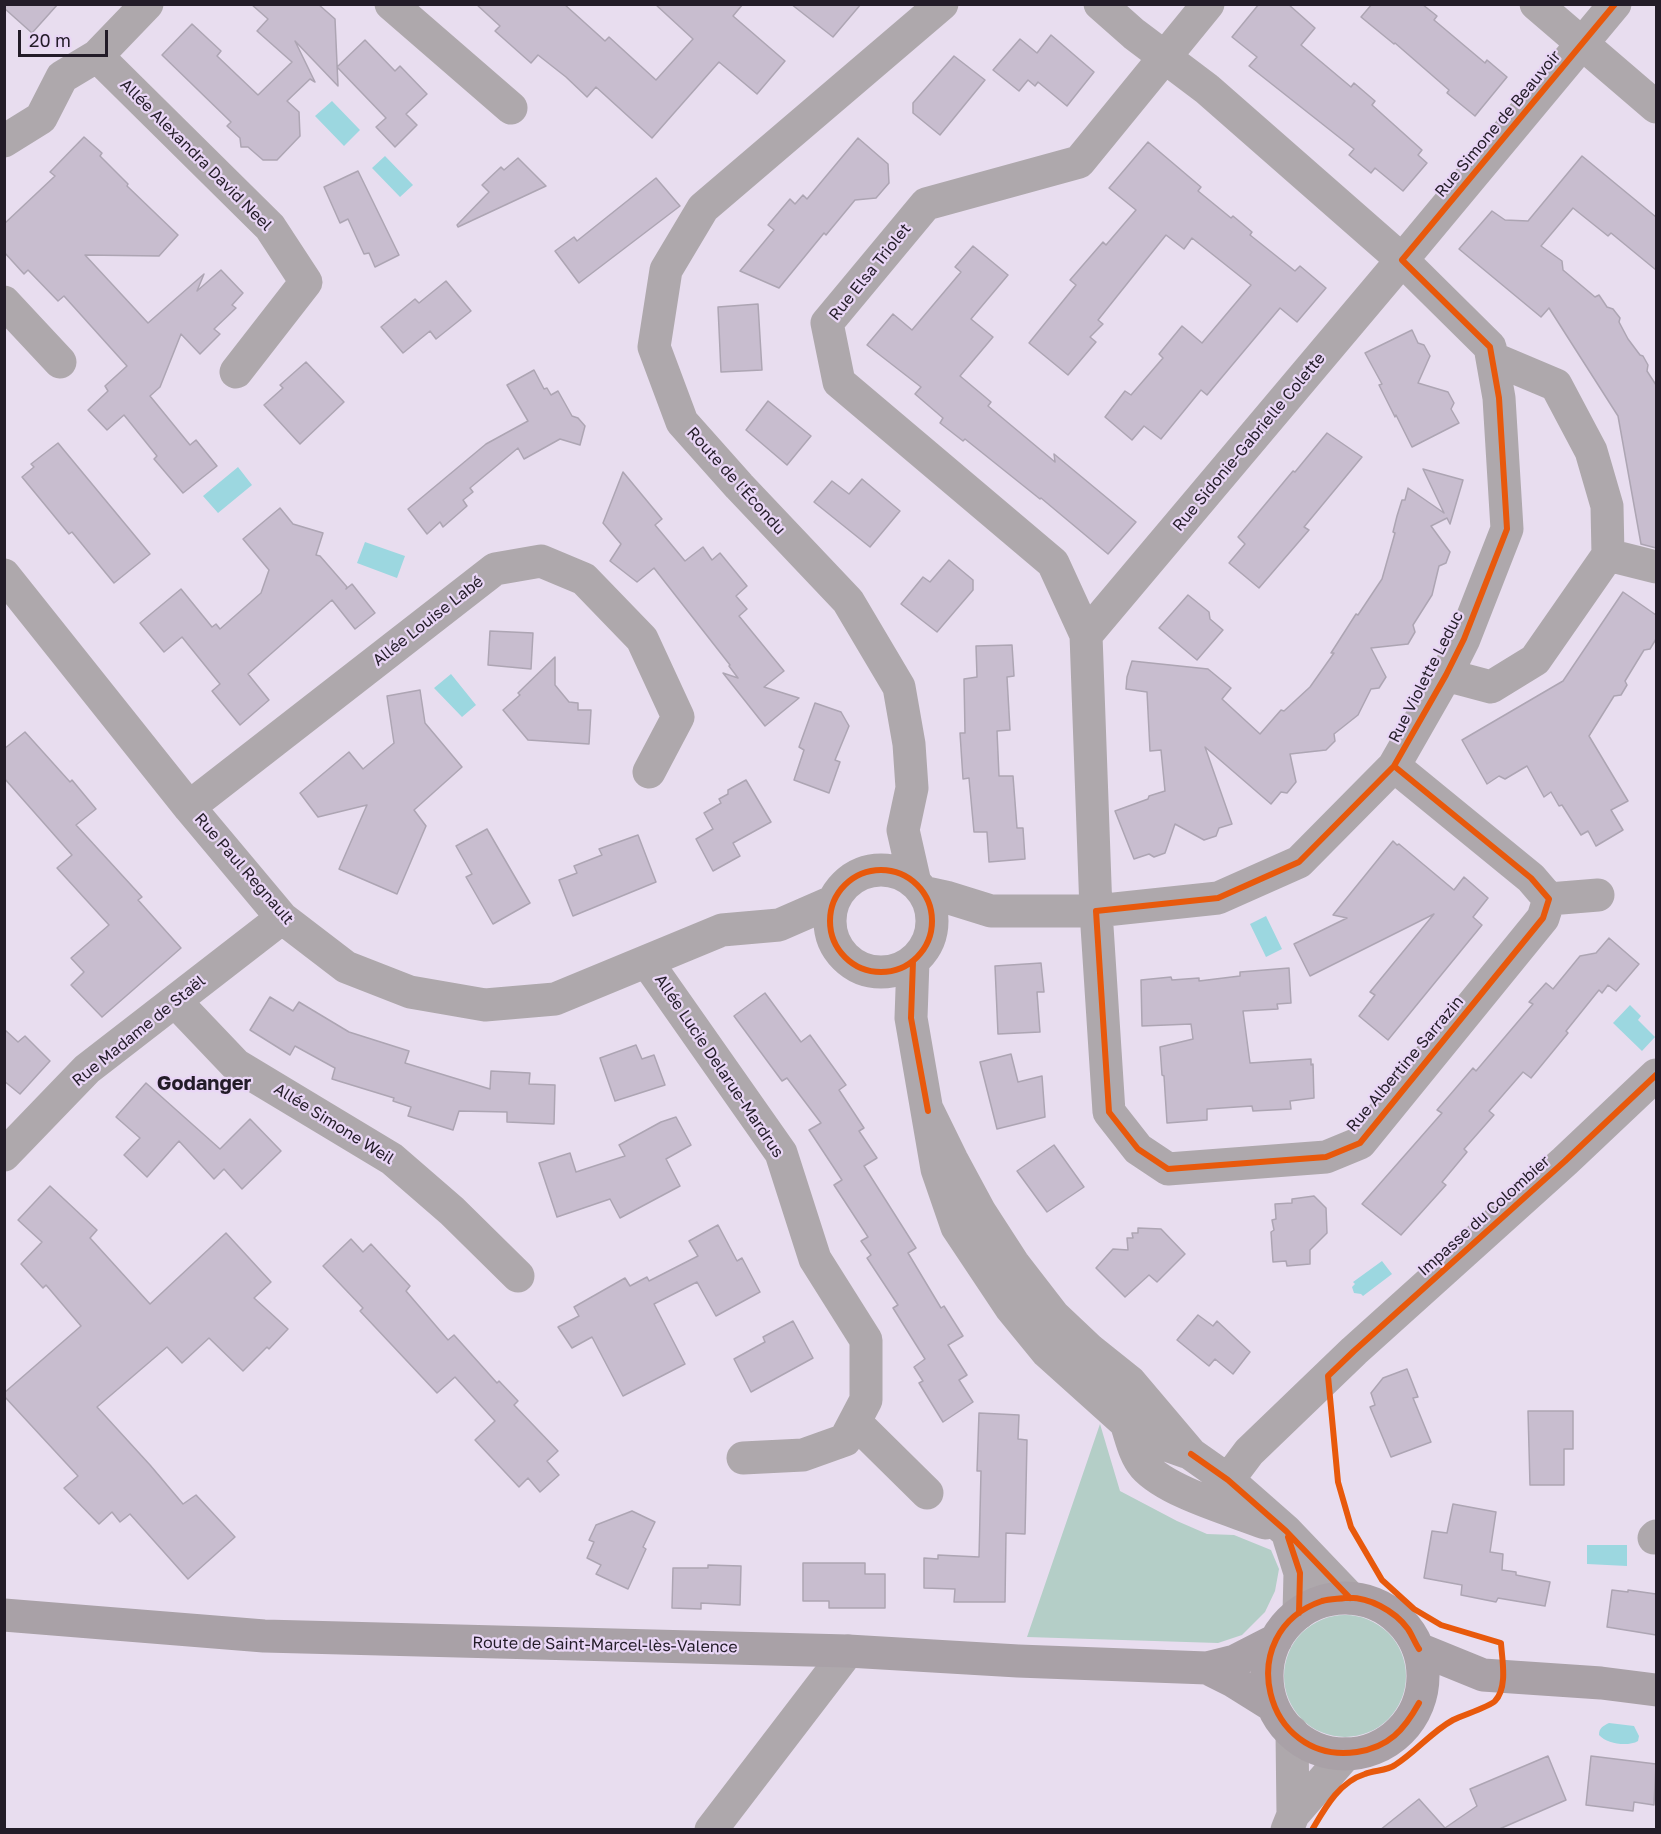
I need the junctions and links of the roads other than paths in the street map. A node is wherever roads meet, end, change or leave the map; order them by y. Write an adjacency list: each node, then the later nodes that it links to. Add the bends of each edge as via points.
1 (391, 4): 11 (street)
2 (1100, 4): 10 (street)
3 (1208, 4): 10 (street, Rue Elsa Triolet)
4 (1536, 4): 8 (street)
5 (1615, 4): 8 (street, Rue Simone de Beauvoir)
6 (942, 5): 27 (street, Route de l'Écondu, via 703,208 666,270 654,347 682,422 848,601 899,687 912,788)
7 (144, 6): 9 (street)
8 (1582, 44): 12 (street); 14 (street, Rue Simone de Beauvoir)
9 (97, 56): 13 (street, via 62,76 41,118); 18 (street, Allée Alexandra David Neel, via 270,227 306,282)
10 (1165, 57): 14 (street, via 1207,89); 22 (street, Rue Elsa Triolet, via 1079,162 926,204 827,323 838,382 1053,563)
11 (511, 108)
12 (1656, 108)
13 (4, 141)
14 (1402, 260): 16 (street, Rue Violette Leduc, via 1490,347); 22 (street, Rue Sidonie-Gabrielle Colette)
15 (4, 302): 17 (street)
16 (1492, 358): 19 (street, via 1556,385 1591,451 1606,506); 23 (street, Rue Violette Leduc, via 1499,398 1507,529)
17 (60, 362)
18 (236, 372)
19 (1608, 555): 20 (street); 23 (street, Rue Violette Leduc, via 1535,660 1491,687)
20 (1656, 567)
21 (4, 575): 26 (street, Rue Paul Regnault)
22 (1086, 635): 34 (street)
23 (1446, 675): 24 (street, Rue Violette Leduc)
24 (1394, 766): 31 (street, via 1531,878); 34 (street, Rue Violette Leduc, via 1299,862 1218,898)
25 (649, 772): 26 (street, Allée Louise Labé, via 678,717 642,639 584,579 541,561 495,569)
26 (189, 807): 35 (street, Rue Paul Regnault)
27 (903, 830): 28 (street, Route de l'Écondu); 29 (street, Route de l'Écondu)
28 (871, 872): 29 (street, via 901,875); 32 (street, Route de l'Écondu, via 849,882)
29 (919, 888): 33 (street); 38 (street, Route de l'Écondu, via 930,907 932,924)
30 (1598, 895): 31 (street)
31 (1549, 899): 34 (street, Rue Albertine Sarrazin, via 1543,918 1360,1143 1326,1157 1168,1168 1138,1149 1109,1112)
32 (834, 901): 36 (street, Rue Paul Regnault); 37 (street, via 830,916)
33 (991, 911): 34 (street); 38 (street)
34 (1096, 911)
35 (282, 918): 39 (street, Rue Paul Regnault, via 346,967 410,992 485,1005 555,999); 41 (street, Rue Madame de Staël)
36 (778, 925): 37 (street, Rue Paul Regnault); 39 (street, Rue Paul Regnault, via 722,930)
37 (836, 946): 40 (street)
38 (921, 951): 40 (street, via 898,969); 42 (street, Route de l'Écondu)
39 (647, 962): 47 (street, Allée Lucie Delarue-Mardrus, via 781,1153 815,1259 866,1340 866,1400)
40 (866, 970): 42 (street)
41 (175, 1001): 45 (street, Rue Madame de Staël, via 87,1069); 46 (street, Allée Simone Weil, via 236,1065 392,1159)
42 (911, 1018): 44 (street, Route de l'Écondu)
43 (1656, 1075): 51 (street, Impasse du Colombier, via 1354,1351 1249,1452)
44 (928, 1111): 48 (street, Route de l'Écondu, via 937,1169 957,1227 1011,1308 1047,1352); 49 (street, Route de l'Écondu, via 980,1212 1054,1317 1130,1382)
45 (4, 1155)
46 (518, 1276)
47 (855, 1422): 50 (street, Allée Lucie Delarue-Mardrus, via 845,1440 803,1455); 52 (street)
48 (1126, 1423): 49 (street, Route de l'Écondu, via 1155,1441); 53 (street, via 1144,1466 1161,1479)
49 (1191, 1454): 51 (street, Route de l'Écondu)
50 (743, 1458)
51 (1228, 1480): 53 (street, Route de l'Écondu)
52 (927, 1492)
53 (1286, 1531): 54 (street, Route de l'Écondu); 55 (street, via 1300,1573)
54 (1350, 1598): 55 (main road, via 1323,1601); 58 (main road, via 1372,1602 1392,1613 1408,1629)
55 (1299, 1613): 57 (main road)
56 (4, 1615): 59 (main road, Route de Saint-Marcel-lès-Valence, via 264,1636)
57 (1276, 1640): 60 (main road, Route de Saint-Marcel-lès-Valence, via 1235,1661); 64 (main road, via 1267,1672)
58 (1419, 1649): 61 (main road); 63 (main road, via 1423,1686)
59 (848, 1651): 60 (main road, Route de Saint-Marcel-lès-Valence); 68 (street)
60 (1207, 1668): 64 (main road, Route de Saint-Marcel-lès-Valence)
61 (1483, 1675): 62 (main road); 63 (main road)
62 (1656, 1690)
63 (1419, 1703): 66 (main road, via 1407,1724 1390,1740 1369,1750)
64 (1273, 1706): 65 (main road)
65 (1292, 1732): 66 (main road, via 1307,1744); 67 (street)
66 (1346, 1754): 67 (street)
67 (1290, 1822)
68 (711, 1830)

